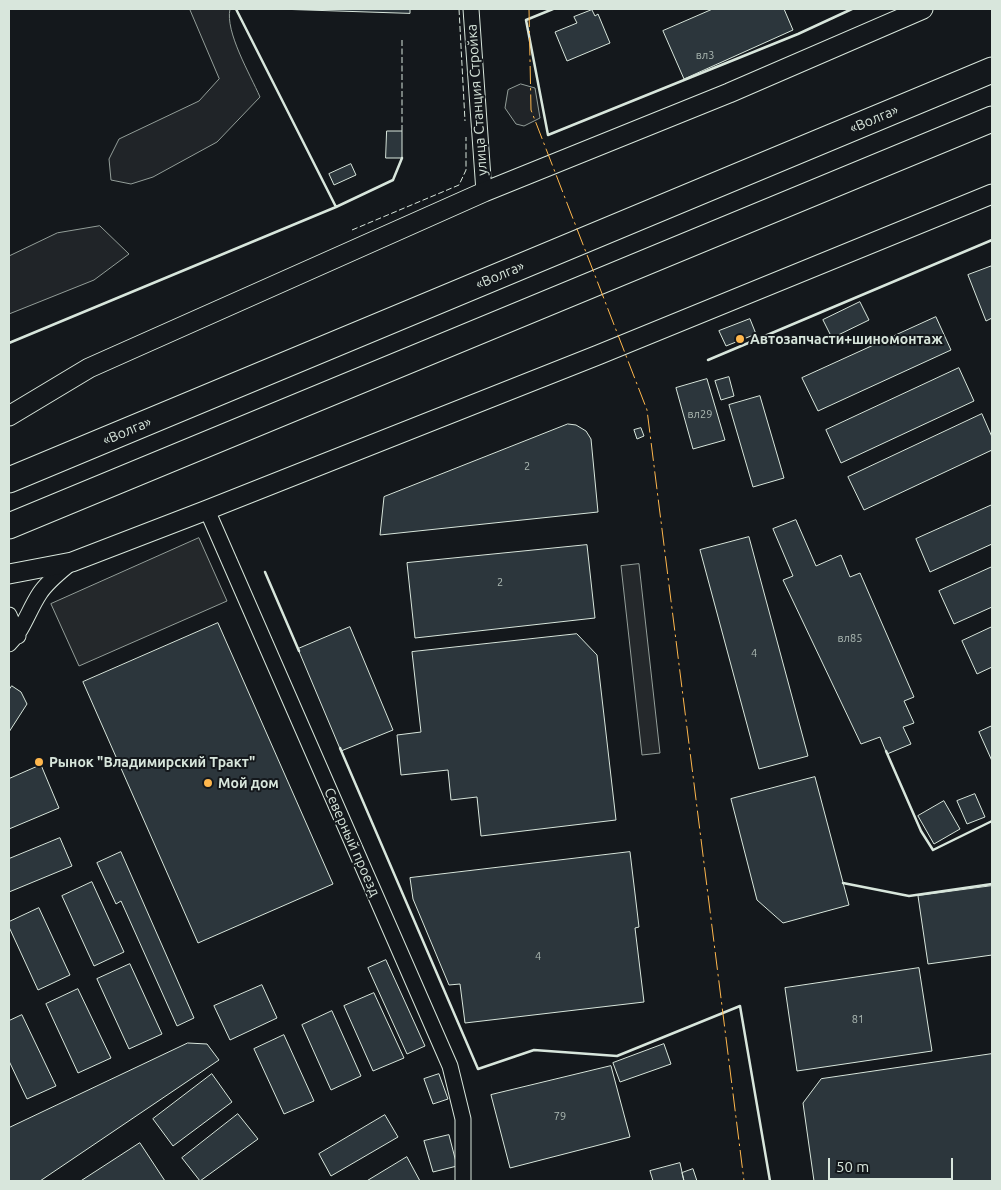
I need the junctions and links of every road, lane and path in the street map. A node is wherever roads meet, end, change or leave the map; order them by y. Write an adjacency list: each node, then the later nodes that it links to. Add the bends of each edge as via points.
1 (471, 9): 5 (street, улица Станция Стройка)
2 (923, 9): 5 (street, via 729,93)
3 (992, 70): 8 (highway, «Волга»)
4 (989, 120): 10 (highway)
5 (484, 192): 7 (street, via 89,368)
6 (992, 194): 9 (street)
7 (9, 416)
8 (9, 480)
9 (207, 510): 11 (street); 15 (street, Северный проезд, via 450,1066 463,1120)
10 (9, 526)
11 (72, 562): 12 (street); 14 (street, via 40,594)
12 (9, 574)
13 (9, 615): 14 (street)
14 (13, 640)
15 (463, 1181)

